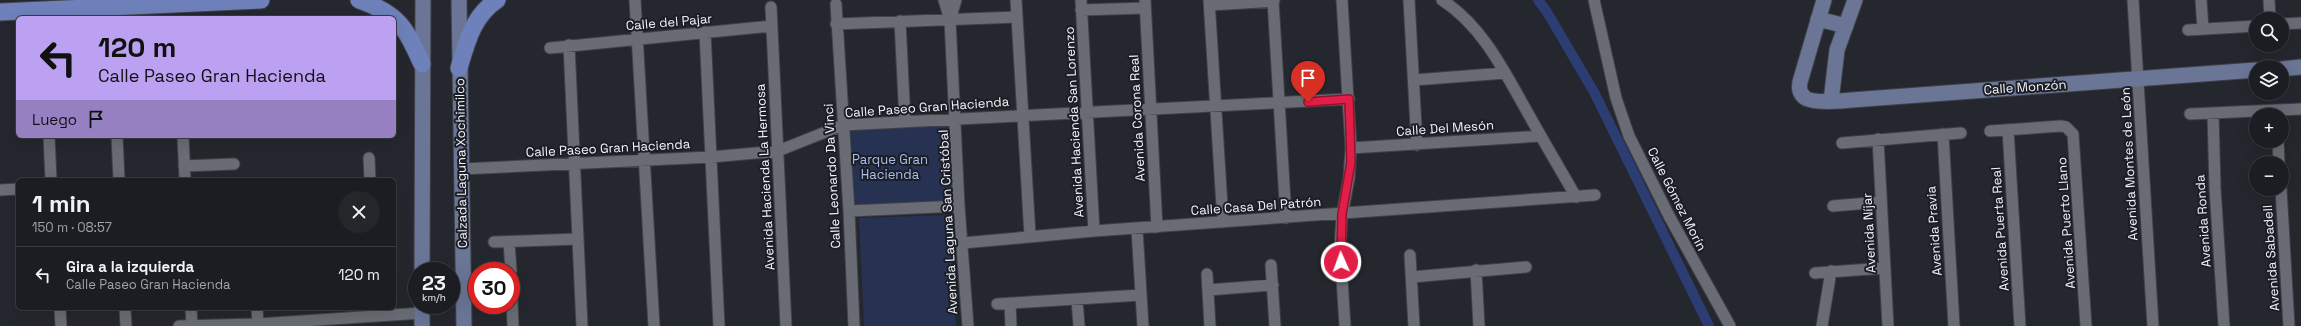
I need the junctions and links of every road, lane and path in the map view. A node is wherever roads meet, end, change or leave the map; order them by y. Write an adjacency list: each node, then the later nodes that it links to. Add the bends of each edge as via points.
1 (175, 0): 24 (main road)
2 (261, 0): 24 (main road)
3 (359, 0): 30 (main road)
4 (423, 0): 48 (street)
5 (459, 0): 50 (street, Calzada Laguna Xochimilco)
6 (497, 0): 50 (main road, via 479,16 470,32)
7 (635, 0): 45 (street)
8 (944, 0): 34 (street, Avenida Laguna San Cristóbal)
9 (956, 0): 34 (street, Avenida Laguna San Cristóbal)
10 (1016, 0): 31 (street)
11 (1274, 0): 21 (street); 58 (street)
12 (1342, 0): 56 (street)
13 (1409, 0): 55 (street)
14 (1442, 0): 53 (street, via 1470,22)
15 (1594, 0): 160 (street, Calle Gómez Morín, via 1612,80 1629,136 1669,216)
16 (1824, 0): 33 (street)
17 (1856, 0): 40 (street)
18 (2133, 0): 54 (street, Avenida Montes de León)
19 (2201, 0): 42 (street)
20 (2269, 0): 29 (street)
21 (1210, 2): 59 (street)
22 (836, 4): 37 (street, Calle Leonardo Da Vinci)
23 (1145, 4): 25 (street); 60 (street, Avenida Corona Real)
24 (141, 5): 27 (main road)
25 (1081, 5): 63 (street, Avenida Hacienda San Lorenzo)
26 (771, 7): 39 (street, Avenida Hacienda La Hermosa)
27 (47, 9): 28 (main road)
28 (0, 12)
29 (2270, 12)
30 (392, 16)
31 (1017, 17): 34 (street); 67 (street)
32 (396, 18): 48 (main road, via 406,31)
33 (1818, 19): 40 (street); 57 (street, Calle Monzón, via 1799,90 1807,99)
34 (950, 20): 35 (street); 68 (street, Avenida Laguna San Cristóbal)
35 (900, 21): 37 (street); 69 (street)
36 (2301, 23): 38 (street)
37 (836, 24): 70 (street, Calle Leonardo Da Vinci)
38 (2289, 24)
39 (772, 26): 44 (street, Calle del Pajar); 83 (street, Avenida Hacienda La Hermosa)
40 (1846, 26): 57 (street, via 1837,50)
41 (2249, 26): 42 (street)
42 (2203, 29): 43 (street)
43 (2188, 30)
44 (705, 32): 45 (street, Calle del Pajar); 84 (street)
45 (637, 39): 46 (street, Calle del Pajar); 86 (street)
46 (569, 45): 47 (street, Calle del Pajar); 88 (street)
47 (550, 48)
48 (422, 64): 116 (street)
49 (2301, 67): 51 (street)
50 (459, 68): 90 (street, Calzada Laguna Xochimilco)
51 (2289, 68)
52 (2249, 70): 54 (street, Calle Monzón)
53 (1505, 73): 55 (street); 75 (street)
54 (2138, 78): 57 (street, Calle Monzón); 166 (street, Avenida Montes de León)
55 (1414, 80): 81 (street)
56 (1349, 99): 58 (street, Calle Paseo Gran Hacienda); 82 (street)
57 (1831, 101)
58 (1280, 103): 59 (street, Calle Paseo Gran Hacienda); 105 (street)
59 (1216, 106): 60 (street, Calle Paseo Gran Hacienda); 106 (street)
60 (1151, 109): 63 (street, Calle Paseo Gran Hacienda); 107 (street, Avenida Corona Real)
61 (2301, 109): 62 (street)
62 (2289, 111)
63 (1088, 112): 67 (street, Calle Paseo Gran Hacienda); 109 (street, Avenida Hacienda San Lorenzo)
64 (2249, 113): 66 (street)
65 (2190, 114): 66 (street)
66 (2213, 114): 167 (street, Avenida Ronda, via 2214,188)
67 (1023, 116): 68 (street, Calle Paseo Gran Hacienda); 110 (street)
68 (955, 119): 69 (street, Calle Paseo Gran Hacienda); 101 (street, Avenida Laguna San Cristóbal)
69 (905, 121): 70 (street, Calle Paseo Gran Hacienda)
70 (844, 125): 83 (street, Calle Paseo Gran Hacienda); 103 (street, Calle Leonardo Da Vinci)
71 (2008, 130): 72 (street); 164 (street, Avenida Puerta Real); 165 (street, Avenida Puerto Llano, via 2061,126 2070,130 2074,141)
72 (1990, 131)
73 (1961, 133): 74 (street)
74 (1943, 134): 79 (street); 163 (street, Avenida Pravia)
75 (1540, 136): 81 (street, Calle Del Mesón); 98 (street)
76 (49, 138): 91 (street)
77 (117, 138): 92 (street)
78 (183, 138): 89 (street)
79 (1878, 139): 80 (street); 100 (street, Avenida Níjar)
80 (1842, 143)
81 (1417, 145): 82 (street, Calle Del Mesón)
82 (1351, 148): 104 (street, via 1349,178)
83 (778, 151): 84 (street, Calle Paseo Gran Hacienda); 149 (street, Avenida Hacienda La Hermosa)
84 (711, 157): 86 (street, Calle Paseo Gran Hacienda); 148 (street)
85 (369, 158): 94 (street)
86 (643, 160): 88 (street, Calle Paseo Gran Hacienda); 147 (street)
87 (234, 164): 89 (street)
88 (575, 164): 90 (street, Calle Paseo Gran Hacienda); 111 (street)
89 (184, 166): 93 (street)
90 (462, 169): 144 (street, Calzada Laguna Xochimilco)
91 (51, 178)
92 (119, 178)
93 (185, 178)
94 (370, 178)
95 (0, 190): 96 (street)
96 (16, 190)
97 (1595, 195): 98 (street, Calle Casa Del Patrón)
98 (1576, 196): 104 (street, Calle Casa Del Patrón)
99 (2281, 196): 168 (street, Avenida Sabadell)
100 (1881, 202): 102 (street); 120 (street, Avenida Níjar)
101 (959, 206): 103 (street); 114 (street, Avenida Laguna San Cristóbal)
102 (1833, 206)
103 (849, 211): 150 (street, Calle Leonardo Da Vinci)
104 (1342, 214): 105 (street, Calle Casa Del Patrón); 157 (street, via 1340,247)
105 (1286, 218): 106 (street, Calle Casa Del Patrón)
106 (1223, 222): 107 (street, Calle Casa Del Patrón)
107 (1157, 227): 108 (street, Calle Casa Del Patrón)
108 (1137, 229): 109 (street, Calle Casa Del Patrón); 128 (street)
109 (1094, 231): 110 (street, Calle Casa Del Patrón)
110 (1030, 236): 114 (street, Calle Casa Del Patrón)
111 (578, 239): 113 (street); 146 (street)
112 (494, 242): 113 (street)
113 (509, 242): 117 (street)
114 (963, 243): 151 (street, Avenida Laguna San Cristóbal)
115 (1410, 255): 125 (street)
116 (422, 262)
117 (510, 262)
118 (1271, 265): 126 (street)
119 (1526, 267): 121 (street)
120 (1885, 268): 122 (street); 162 (street, Avenida Níjar)
121 (1476, 270): 125 (street); 159 (street)
122 (1831, 271): 123 (street); 161 (street)
123 (1815, 273)
124 (1207, 274): 127 (street)
125 (1412, 277): 158 (street)
126 (1273, 285): 127 (street); 156 (street)
127 (1208, 290): 155 (street)
128 (1141, 294): 129 (street); 154 (street)
129 (1077, 298): 130 (street); 153 (street)
130 (1010, 303): 131 (street); 152 (street)
131 (998, 304)
132 (60, 310): 140 (street)
133 (125, 310): 141 (street)
134 (191, 310): 143 (street)
135 (257, 310): 139 (street)
136 (513, 314): 145 (street)
137 (422, 315): 138 (street)
138 (375, 317): 139 (street)
139 (258, 325): 143 (street)
140 (61, 326)
141 (126, 326)
142 (179, 326): 143 (street)
143 (192, 326)
144 (464, 326)
145 (513, 326)
146 (582, 326)
147 (654, 326)
148 (719, 326)
149 (786, 326)
150 (854, 326)
151 (968, 326)
152 (1011, 326)
153 (1079, 326)
154 (1143, 326)
155 (1210, 326)
156 (1275, 326)
157 (1344, 326)
158 (1414, 326)
159 (1479, 326)
160 (1730, 326)
161 (1822, 326)
162 (1888, 326)
163 (1954, 326)
164 (2020, 326)
165 (2086, 326)
166 (2153, 326)
167 (2224, 326)
168 (2289, 326)

